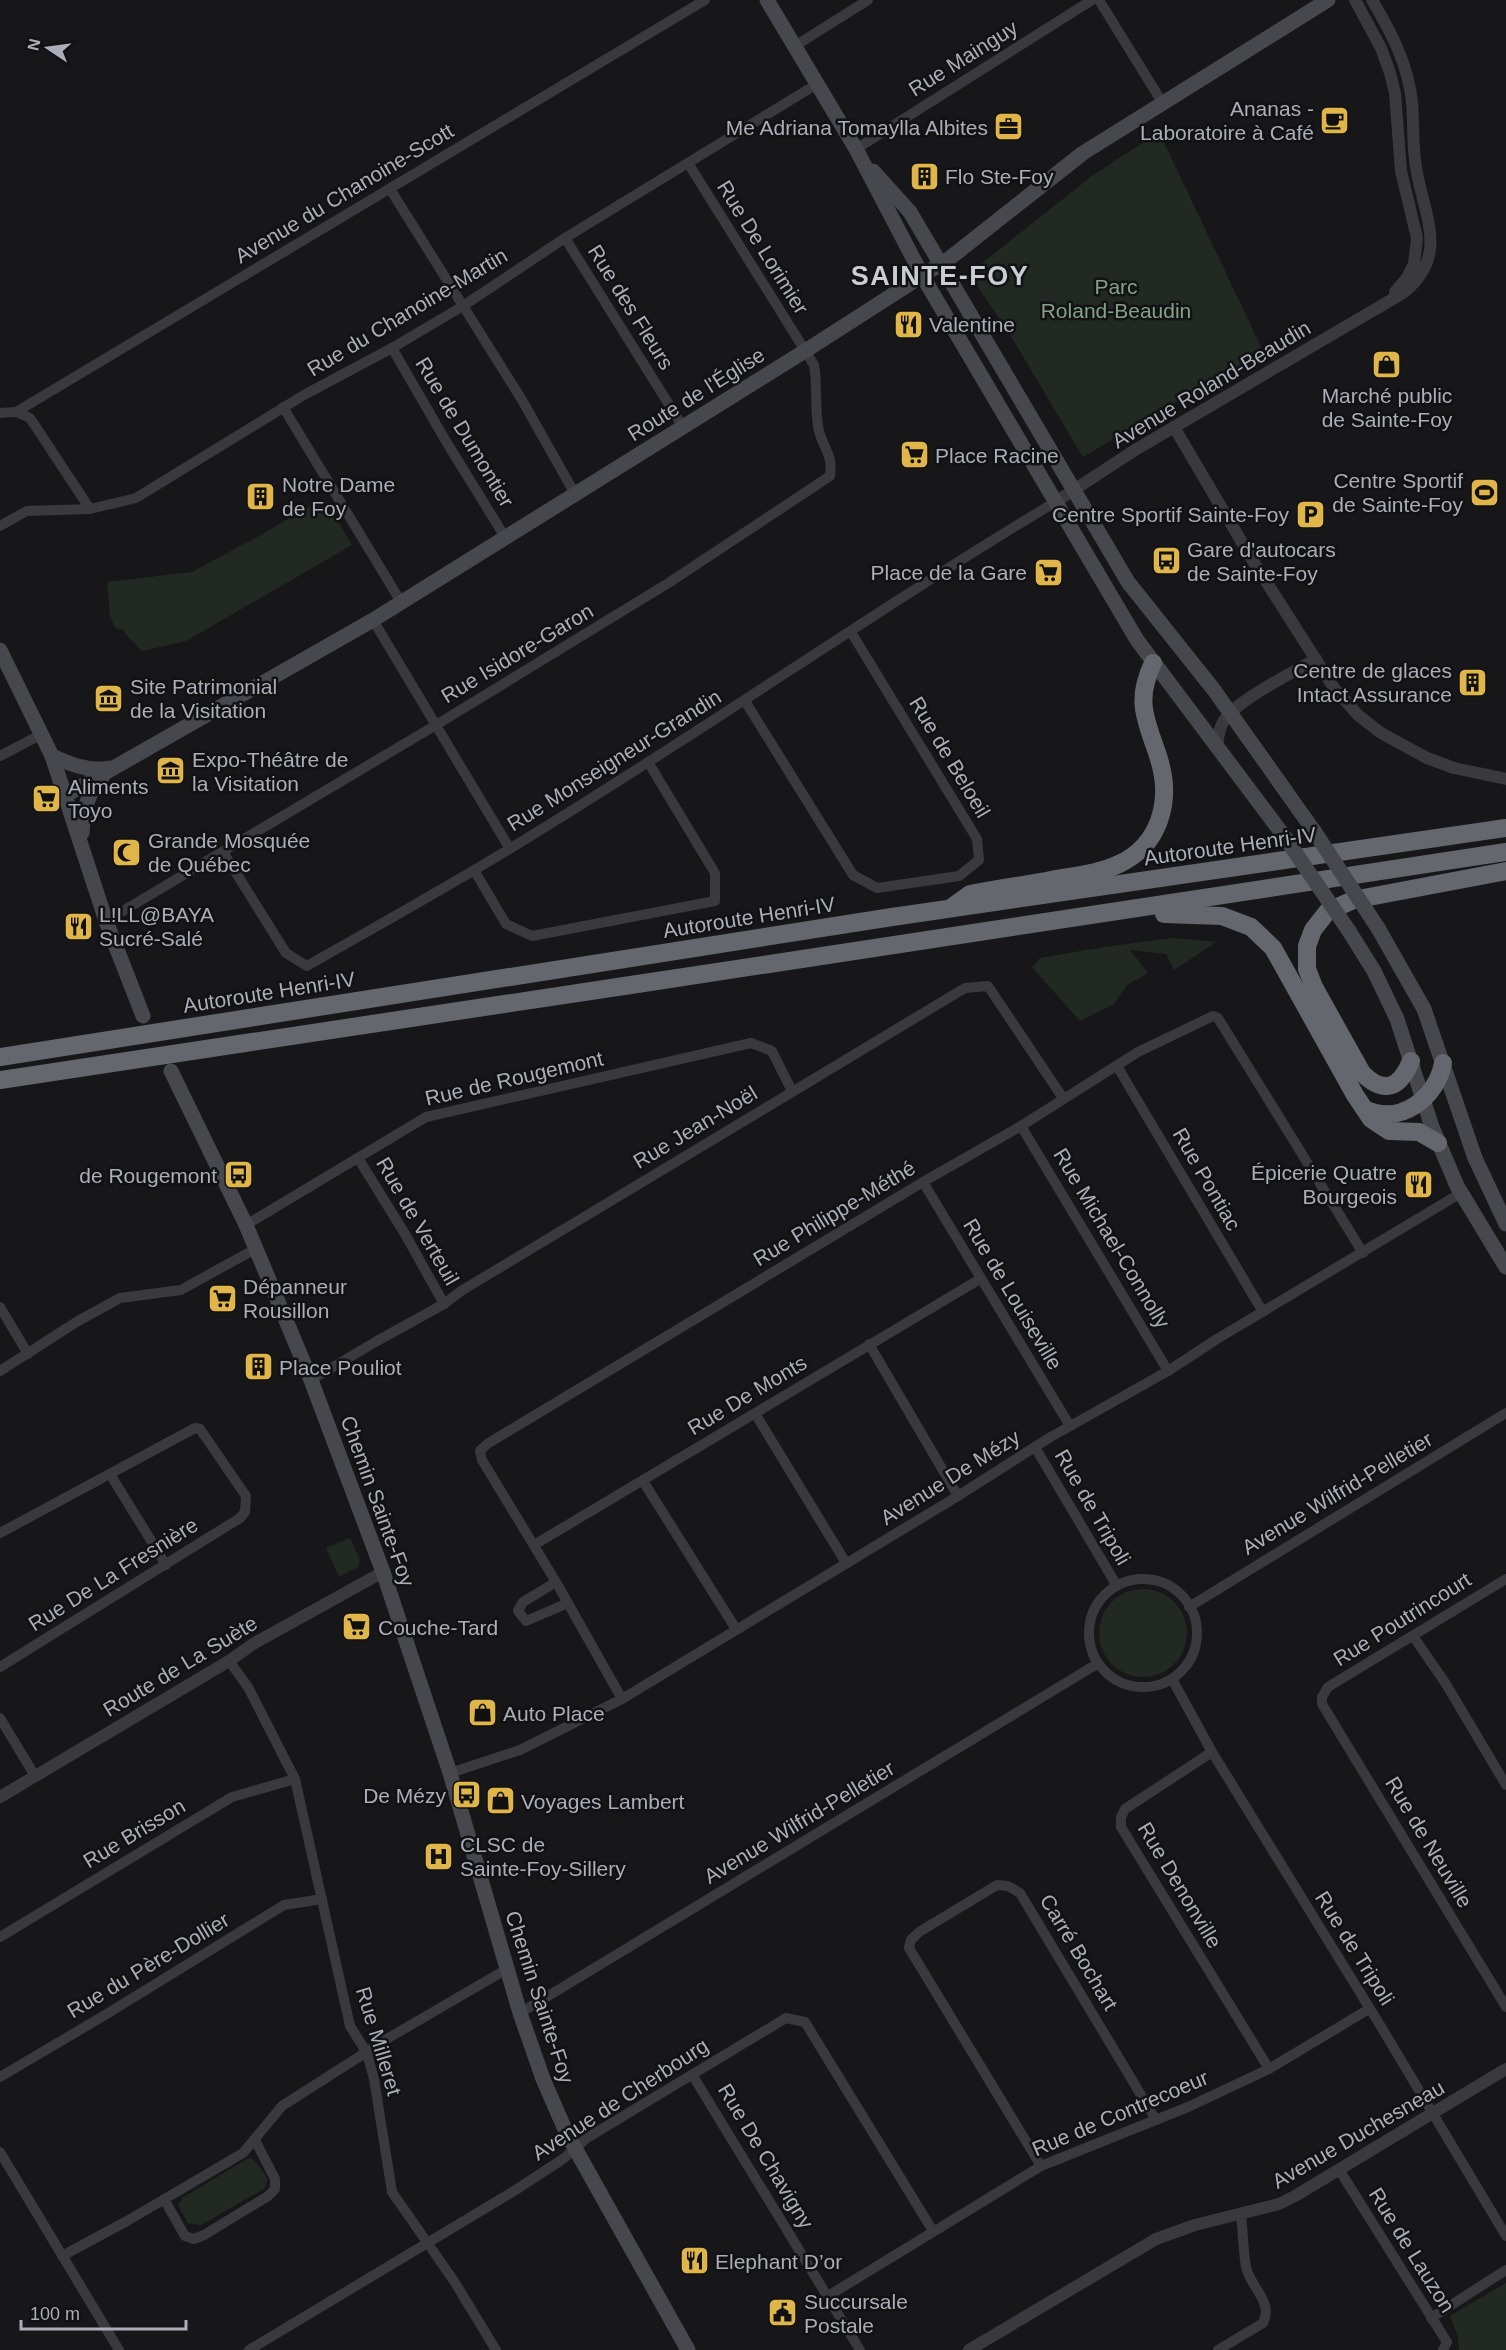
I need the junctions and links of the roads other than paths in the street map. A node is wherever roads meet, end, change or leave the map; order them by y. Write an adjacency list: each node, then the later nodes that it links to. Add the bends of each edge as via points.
1 (705, 0): 14 (street, Avenue du Chanoine-Scott)
2 (767, 0): 9 (main road)
3 (868, 0): 9 (street)
4 (1092, 0): 12 (street, Rue Mainguy)
5 (1099, 0): 11 (street)
6 (1328, 0): 11 (main road, Route de l'Église)
7 (1355, 0): 18 (street, Avenue Roland-Beaudin, via 1390,73 1401,171 1417,238 1414,264)
8 (1372, 0): 18 (street, Avenue Roland-Beaudin, via 1394,36 1404,64 1412,100 1416,166 1431,224 1429,258 1423,272 1413,285)
9 (795, 46): 10 (main road)
10 (817, 84): 12 (main road); 13 (street, Rue du Chanoine-Martin)
11 (1162, 102): 16 (main road, Route de l'Église, via 1083,153)
12 (857, 151): 16 (main road, via 910,212); 17 (main road)
13 (688, 164): 15 (street, Rue du Chanoine-Martin); 21 (street, Rue De Lorimier)
14 (390, 189): 19 (street); 23 (street, Avenue du Chanoine-Scott)
15 (565, 238): 19 (street, Rue du Chanoine-Martin); 25 (street, Rue des Fleurs)
16 (940, 264): 17 (main road, Route de l'Église); 27 (main road)
17 (923, 277): 21 (main road, Route de l'Église); 29 (main road)
18 (1387, 303): 26 (street, Avenue Roland-Beaudin)
19 (463, 306): 20 (street, Rue du Chanoine-Martin); 28 (street)
20 (392, 348): 22 (street, Rue du Chanoine-Martin); 32 (street, Rue de Dumontier)
21 (805, 351): 25 (main road, Route de l'Église); 41 (street, Rue Isidore-Garon, via 817,379 819,431 832,462 830,476 670,582)
22 (283, 407): 30 (street, Rue du Chanoine-Martin, via 136,498); 33 (street)
23 (16, 412): 24 (street, Avenue du Chanoine-Scott); 30 (street, via 30,418)
24 (0, 413)
25 (683, 427): 28 (main road, Route de l'Église)
26 (1173, 428): 27 (street, Avenue Roland-Beaudin); 37 (street)
27 (1074, 490): 29 (street, Avenue Roland-Beaudin); 40 (main road, via 1128,582)
28 (575, 494): 32 (main road, Route de l'Église)
29 (1057, 501): 35 (street, Rue Monseigneur-Grandin); 38 (main road)
30 (90, 509): 31 (street, Rue du Chanoine-Martin, via 27,511)
31 (0, 526)
32 (505, 537): 33 (main road, Route de l'Église)
33 (401, 603): 34 (main road, Route de l'Église)
34 (373, 620): 41 (street); 47 (main road, Route de l'Église)
35 (851, 632): 39 (street, Rue Monseigneur-Grandin); 39 (street, Rue de Beloeil, via 977,839 979,860 959,876 877,888 853,875)
36 (0, 650): 42 (main road)
37 (1316, 659): 40 (street); 48 (street, via 1334,688 1381,733 1454,768)
38 (1153, 663): 43 (main road); 58 (highway, via 1143,691 1143,715 1160,762 1164,794 1161,818 1152,837 1131,857 1108,868 970,894)
39 (745, 701): 46 (street, Rue Monseigneur-Grandin)
40 (1230, 713): 43 (street, via 1220,728); 63 (main road, bridge, via 1378,928 1424,1008)
41 (436, 725): 52 (street); 53 (street, Rue Isidore-Garon)
42 (42, 734): 44 (street); 45 (main road)
43 (1217, 746): 62 (main road, bridge, via 1284,836 1374,971)
44 (0, 756)
45 (52, 756): 47 (main road, via 71,765); 49 (main road)
46 (648, 762): 52 (street, Rue Monseigneur-Grandin); 55 (street, via 716,873 715,901 532,936 506,924)
47 (112, 768): 49 (main road, Route de l'Église); 51 (main road, via 95,783 83,817)
48 (1506, 779)
49 (66, 795): 51 (main road)
50 (1506, 828): 58 (highway, Autoroute Henri-IV)
51 (82, 844): 59 (main road)
52 (510, 849): 55 (street, Rue Monseigneur-Grandin)
53 (224, 852): 55 (street, Rue Monseigneur-Grandin, via 286,953 307,966); 59 (street, Rue Isidore-Garon)
54 (1506, 852): 57 (highway)
55 (474, 870)
56 (1506, 871): 62 (highway, via 1353,900 1327,912 1313,930 1307,946 1307,969 1362,1072 1370,1081 1386,1087 1406,1073)
57 (1145, 909): 66 (highway); 70 (highway, via 1170,915 1222,916 1251,927 1280,959)
58 (948, 910): 61 (highway, Autoroute Henri-IV)
59 (106, 921): 60 (main road)
60 (143, 1016)
61 (0, 1057)
62 (1411, 1061): 69 (main road)
63 (1443, 1063): 69 (highway, via 1437,1084); 76 (main road, via 1475,1158)
64 (1117, 1066): 68 (street, Rue Philippe-Méthé); 79 (street, Rue Philippe-Méthé, via 1213,1016 1218,1018); 84 (street, Rue Pontiac)
65 (171, 1071): 77 (main road, Chemin Sainte-Foy)
66 (0, 1080)
67 (792, 1091): 68 (street, Rue Jean-Noël, via 965,988 987,986); 73 (street, Rue de Rougemont, via 772,1051 752,1044 426,1117); 82 (street, Rue Jean-Noël)
68 (1063, 1098): 71 (street, Rue Philippe-Méthé)
69 (1424, 1101): 70 (highway, via 1394,1115); 72 (main road)
70 (1365, 1109): 72 (highway, via 1371,1119 1389,1131 1419,1132)
71 (1021, 1126): 74 (street, Rue Philippe-Méthé); 88 (street, Rue Michael-Connolly)
72 (1438, 1143): 75 (main road)
73 (358, 1158): 77 (street, Rue de Rougemont); 82 (street, Rue de Verteuil)
74 (922, 1182): 81 (street, Rue de Louiseville); 98 (street, Rue Philippe-Méthé, via 487,1444 480,1451 482,1460)
75 (1461, 1193): 79 (street, Avenue De Mézy); 80 (main road)
76 (1506, 1224)
77 (246, 1225): 78 (main road, Chemin Sainte-Foy)
78 (255, 1249): 86 (street, via 181,1290 120,1298); 89 (main road, Chemin Sainte-Foy)
79 (1363, 1253): 84 (street, Avenue De Mézy)
80 (1506, 1267)
81 (981, 1279): 85 (street, Rue De Monts); 92 (street, Rue de Louiseville)
82 (444, 1304): 89 (street, Rue Jean-Noël)
83 (0, 1307): 86 (street)
84 (1263, 1312): 88 (street, Avenue De Mézy)
85 (869, 1344): 91 (street, Rue De Monts); 96 (street)
86 (27, 1354): 87 (street)
87 (0, 1371)
88 (1168, 1371): 92 (street, Avenue De Mézy)
89 (311, 1380): 101 (main road, Chemin Sainte-Foy)
90 (1506, 1413): 106 (street, Avenue Wilfrid-Pelletier)
91 (756, 1415): 95 (street, Rue De Monts); 99 (street)
92 (1070, 1426): 93 (street, Avenue De Mézy)
93 (1035, 1447): 96 (street, Avenue De Mézy); 104 (street, Rue de Tripoli)
94 (110, 1474): 97 (street); 100 (street); 100 (street, Rue De La Fresnière, via 195,1428 200,1429 246,1496 245,1512 240,1518)
95 (643, 1481): 98 (street, Rue De Monts); 107 (street)
96 (958, 1496): 99 (street, Avenue De Mézy)
97 (0, 1533)
98 (534, 1545): 103 (street)
99 (846, 1563): 107 (street, Avenue De Mézy)
100 (166, 1565): 111 (street, Rue De La Fresnière)
101 (383, 1572): 109 (street, Route de La Suète, via 253,1644); 117 (main road, Chemin Sainte-Foy)
102 (1506, 1579): 108 (street, Rue Poutrincourt)
103 (556, 1582): 105 (street); 105 (street, via 523,1602 518,1611 526,1621)
104 (1117, 1586): 106 (street, via 1132,1580 1165,1583 1179,1592); 110 (street, via 1103,1597 1089,1628)
105 (568, 1604): 114 (street)
106 (1189, 1607): 112 (street, via 1196,1620 1197,1637 1185,1668)
107 (736, 1629): 114 (street, Avenue De Mézy)
108 (1413, 1636): 113 (street, Rue Poutrincourt, via 1328,1687); 120 (street)
109 (230, 1661): 118 (street, Route de La Suète); 119 (street, Rue Milleret, via 248,1686)
110 (1097, 1664): 112 (street, via 1123,1683 1139,1687 1156,1686); 127 (street, Avenue Wilfrid-Pelletier)
111 (0, 1667)
112 (1172, 1679): 116 (street, Rue de Tripoli)
113 (1323, 1697): 125 (street, Rue de Neuville, via 1322,1704)
114 (622, 1699): 117 (street, Avenue De Mézy, via 520,1750)
115 (0, 1718): 118 (street)
116 (1212, 1752): 126 (street, Rue de Tripoli); 129 (street, Rue Denonville, via 1125,1809 1121,1827)
117 (450, 1773): 124 (main road, Chemin Sainte-Foy)
118 (35, 1776): 121 (street, Route de La Suète)
119 (295, 1779): 122 (street, Rue Milleret); 123 (street, Rue Brisson, via 232,1797)
120 (1506, 1785)
121 (0, 1797)
122 (322, 1899): 128 (street, Rue Milleret, via 350,2026); 132 (street, Rue du Père-Dollier, via 284,1905)
123 (0, 1937)
124 (507, 1969): 127 (main road, Chemin Sainte-Foy); 128 (street)
125 (1506, 2007)
126 (1368, 2009): 129 (street, Rue de Contrecoeur); 133 (street, Rue de Tripoli)
127 (520, 2013): 136 (main road, Chemin Sainte-Foy, via 543,2079)
128 (367, 2053): 135 (street, via 282,2106); 144 (street, Rue Milleret, via 392,2192)
129 (1269, 2069): 134 (street, Rue de Contrecoeur)
130 (1506, 2069): 133 (street, Avenue Duchesneau)
131 (693, 2076): 136 (street, Avenue de Cherbourg, via 587,2138); 142 (street, Avenue de Cherbourg, via 786,2018 805,2022); 147 (street, Rue De Chavigny)
132 (0, 2077)
133 (1432, 2114): 139 (street, Avenue Duchesneau); 143 (street, Rue de Tripoli)
134 (1156, 2120): 138 (street, Rue de Contrecoeur); 138 (street, Carré Bochart, via 1020,1893 997,1885 919,1932 909,1948)
135 (255, 2140): 140 (street, via 243,2152); 140 (street, via 275,2179 275,2189 268,2196 194,2239 185,2236)
136 (575, 2149): 144 (street, Avenue de Cherbourg, via 514,2191); 152 (main road, Chemin Sainte-Foy)
137 (0, 2152): 145 (street)
138 (1041, 2166): 142 (street, Rue de Contrecoeur)
139 (1340, 2171): 141 (street, Avenue Duchesneau, via 1279,2204); 148 (street, Rue de Lauzon)
140 (164, 2199): 145 (street)
141 (1241, 2215): 154 (street, Avenue Duchesneau, via 1156,2239); 155 (street, via 1246,2268 1268,2315 1263,2323)
142 (933, 2231): 147 (street, Rue de Contrecoeur)
143 (1506, 2236)
144 (426, 2242): 150 (street, Avenue de Cherbourg); 151 (street, Rue Milleret)
145 (62, 2256): 149 (street)
146 (1506, 2270): 148 (street)
147 (828, 2296): 153 (street, Rue De Chavigny)
148 (1431, 2318): 156 (street, Rue de Lauzon, via 1447,2342)
149 (119, 2350)
150 (249, 2350)
151 (496, 2350)
152 (688, 2350)
153 (860, 2350)
154 (969, 2350)
155 (1218, 2350)
156 (1443, 2350)

